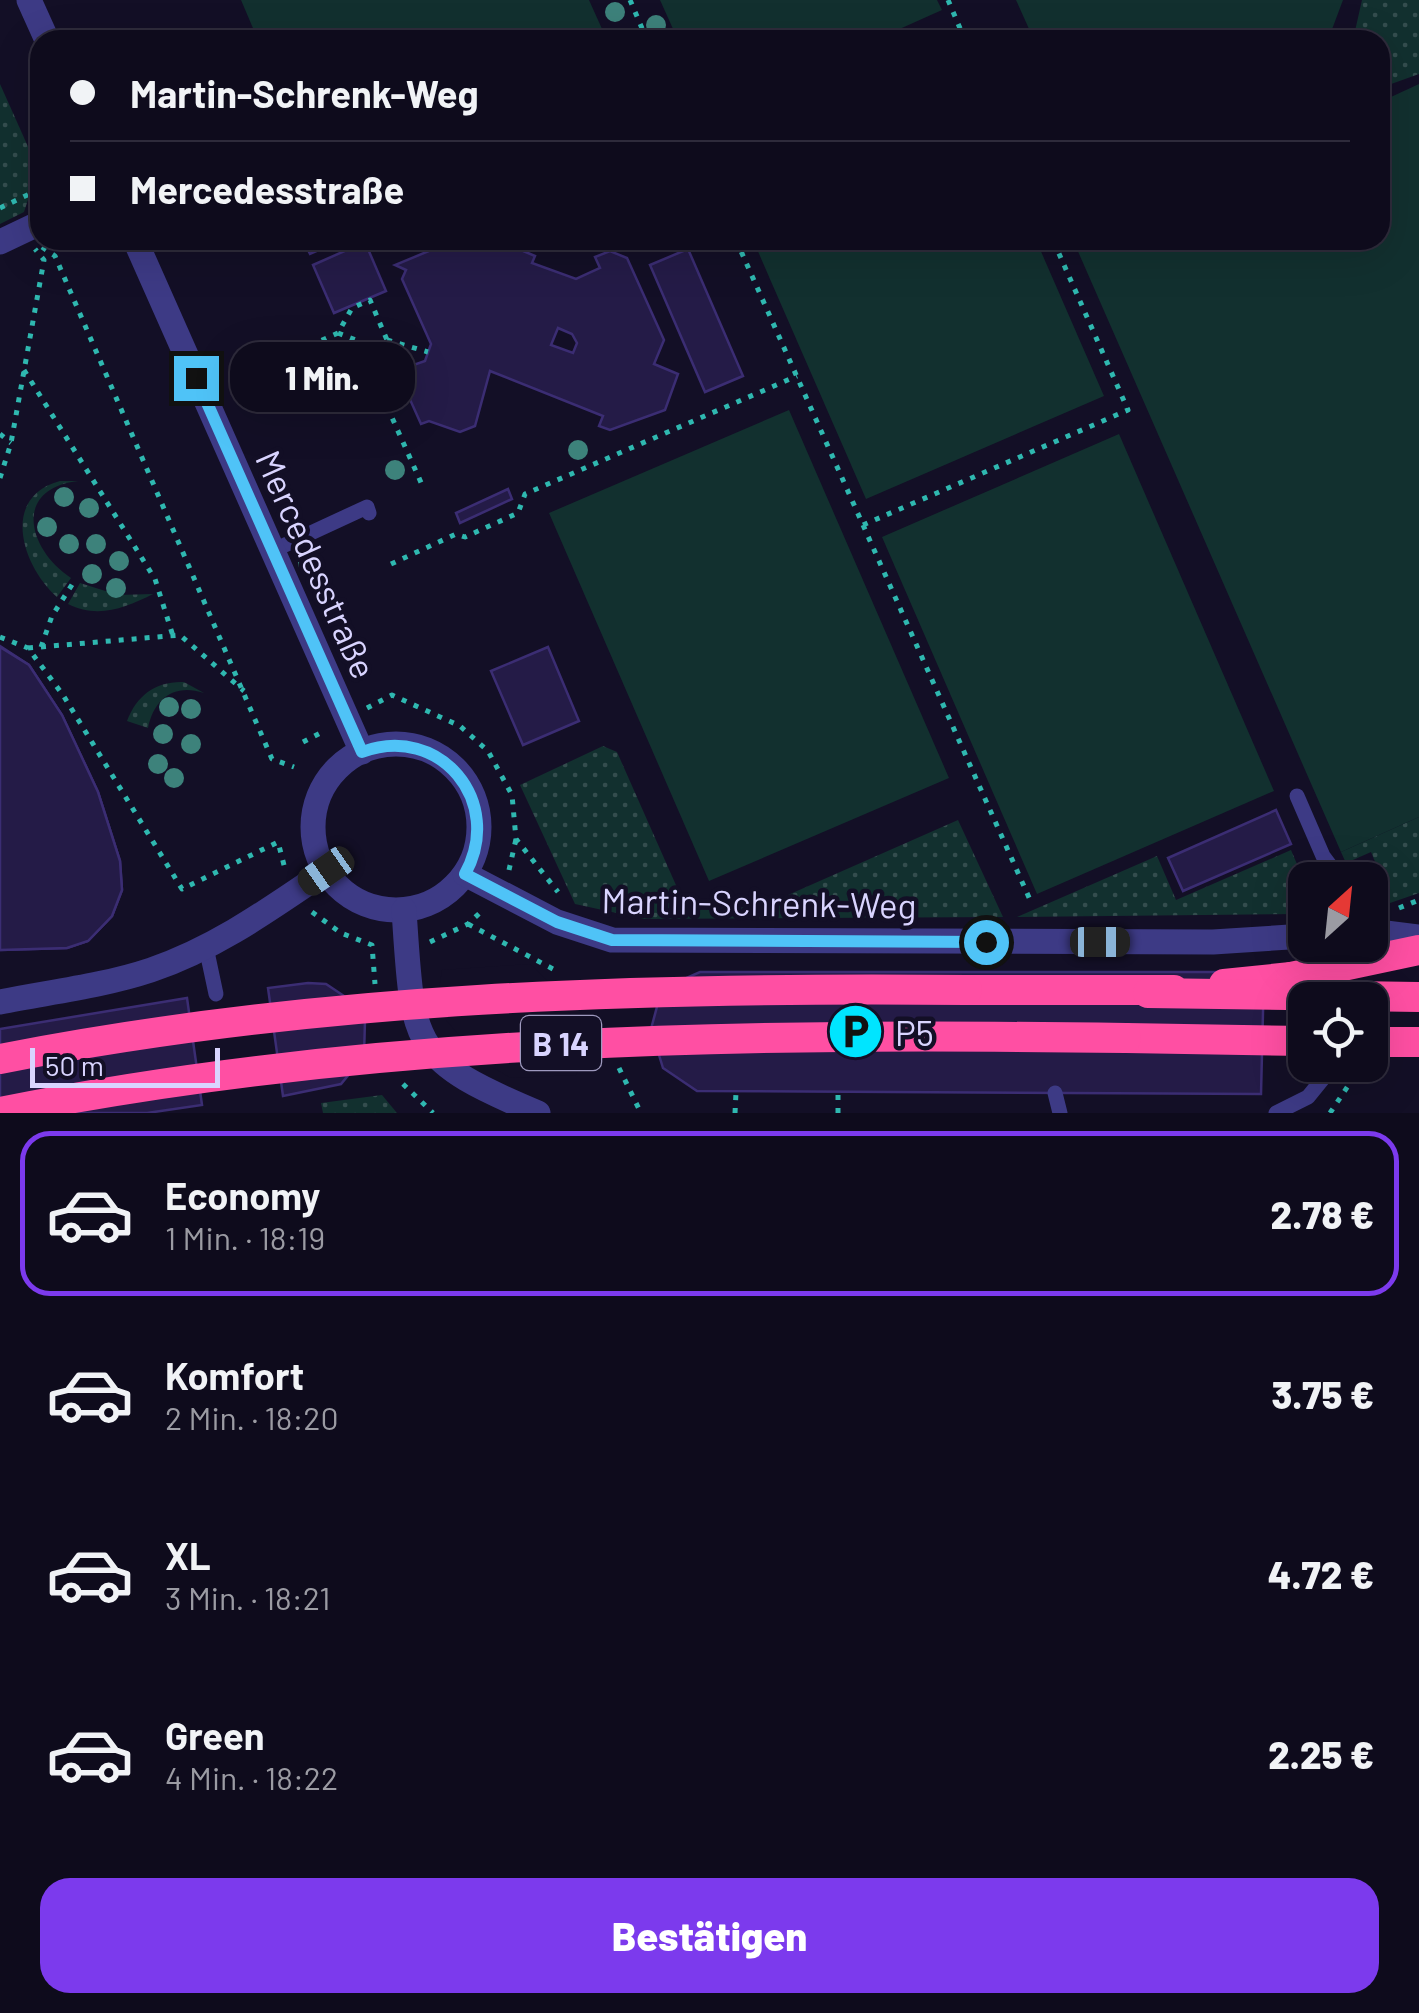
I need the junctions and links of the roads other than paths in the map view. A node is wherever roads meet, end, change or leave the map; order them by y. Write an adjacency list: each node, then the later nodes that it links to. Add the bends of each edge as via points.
1 (30, 0): 2 (street)
2 (43, 30)
3 (30, 236): 4 (street)
4 (0, 242)
5 (139, 250): 7 (street, Mercedesstraße)
6 (369, 512): 7 (lane, via 366,507)
7 (272, 550): 8 (street, Mercedesstraße)
8 (362, 752): 11 (street, via 338,768 317,803 313,831); 12 (street, via 389,745 418,748 444,759 464,780 479,834)
9 (1297, 796): 10 (lane)
10 (1328, 862)
11 (326, 871): 13 (street, via 351,897); 17 (street)
12 (465, 874): 13 (street, via 438,899); 15 (street, Martin-Schrenk-Weg, via 584,934 644,942)
13 (404, 910): 30 (street, via 414,1017 435,1057 471,1085)
14 (1388, 934): 16 (street)
15 (1288, 937)
16 (1419, 937)
17 (206, 947): 20 (lane); 22 (street, via 129,976)
18 (1419, 950): 19 (highway, B 14, bridge, via 1291,977)
19 (1148, 993): 21 (highway, B 14, bridge); 26 (highway, B 14, bridge, via 799,988 465,999 228,1021)
20 (216, 994)
21 (1419, 997)
22 (0, 1002)
23 (1288, 1041): 29 (highway, B 14, bridge, via 812,1036 457,1048 177,1080)
24 (1388, 1042): 25 (highway, bridge)
25 (1418, 1042)
26 (0, 1058)
27 (1321, 1082): 32 (lane, via 1308,1098)
28 (1054, 1093): 31 (lane)
29 (0, 1112)
30 (538, 1113)
31 (1060, 1113)
32 (1276, 1113)

